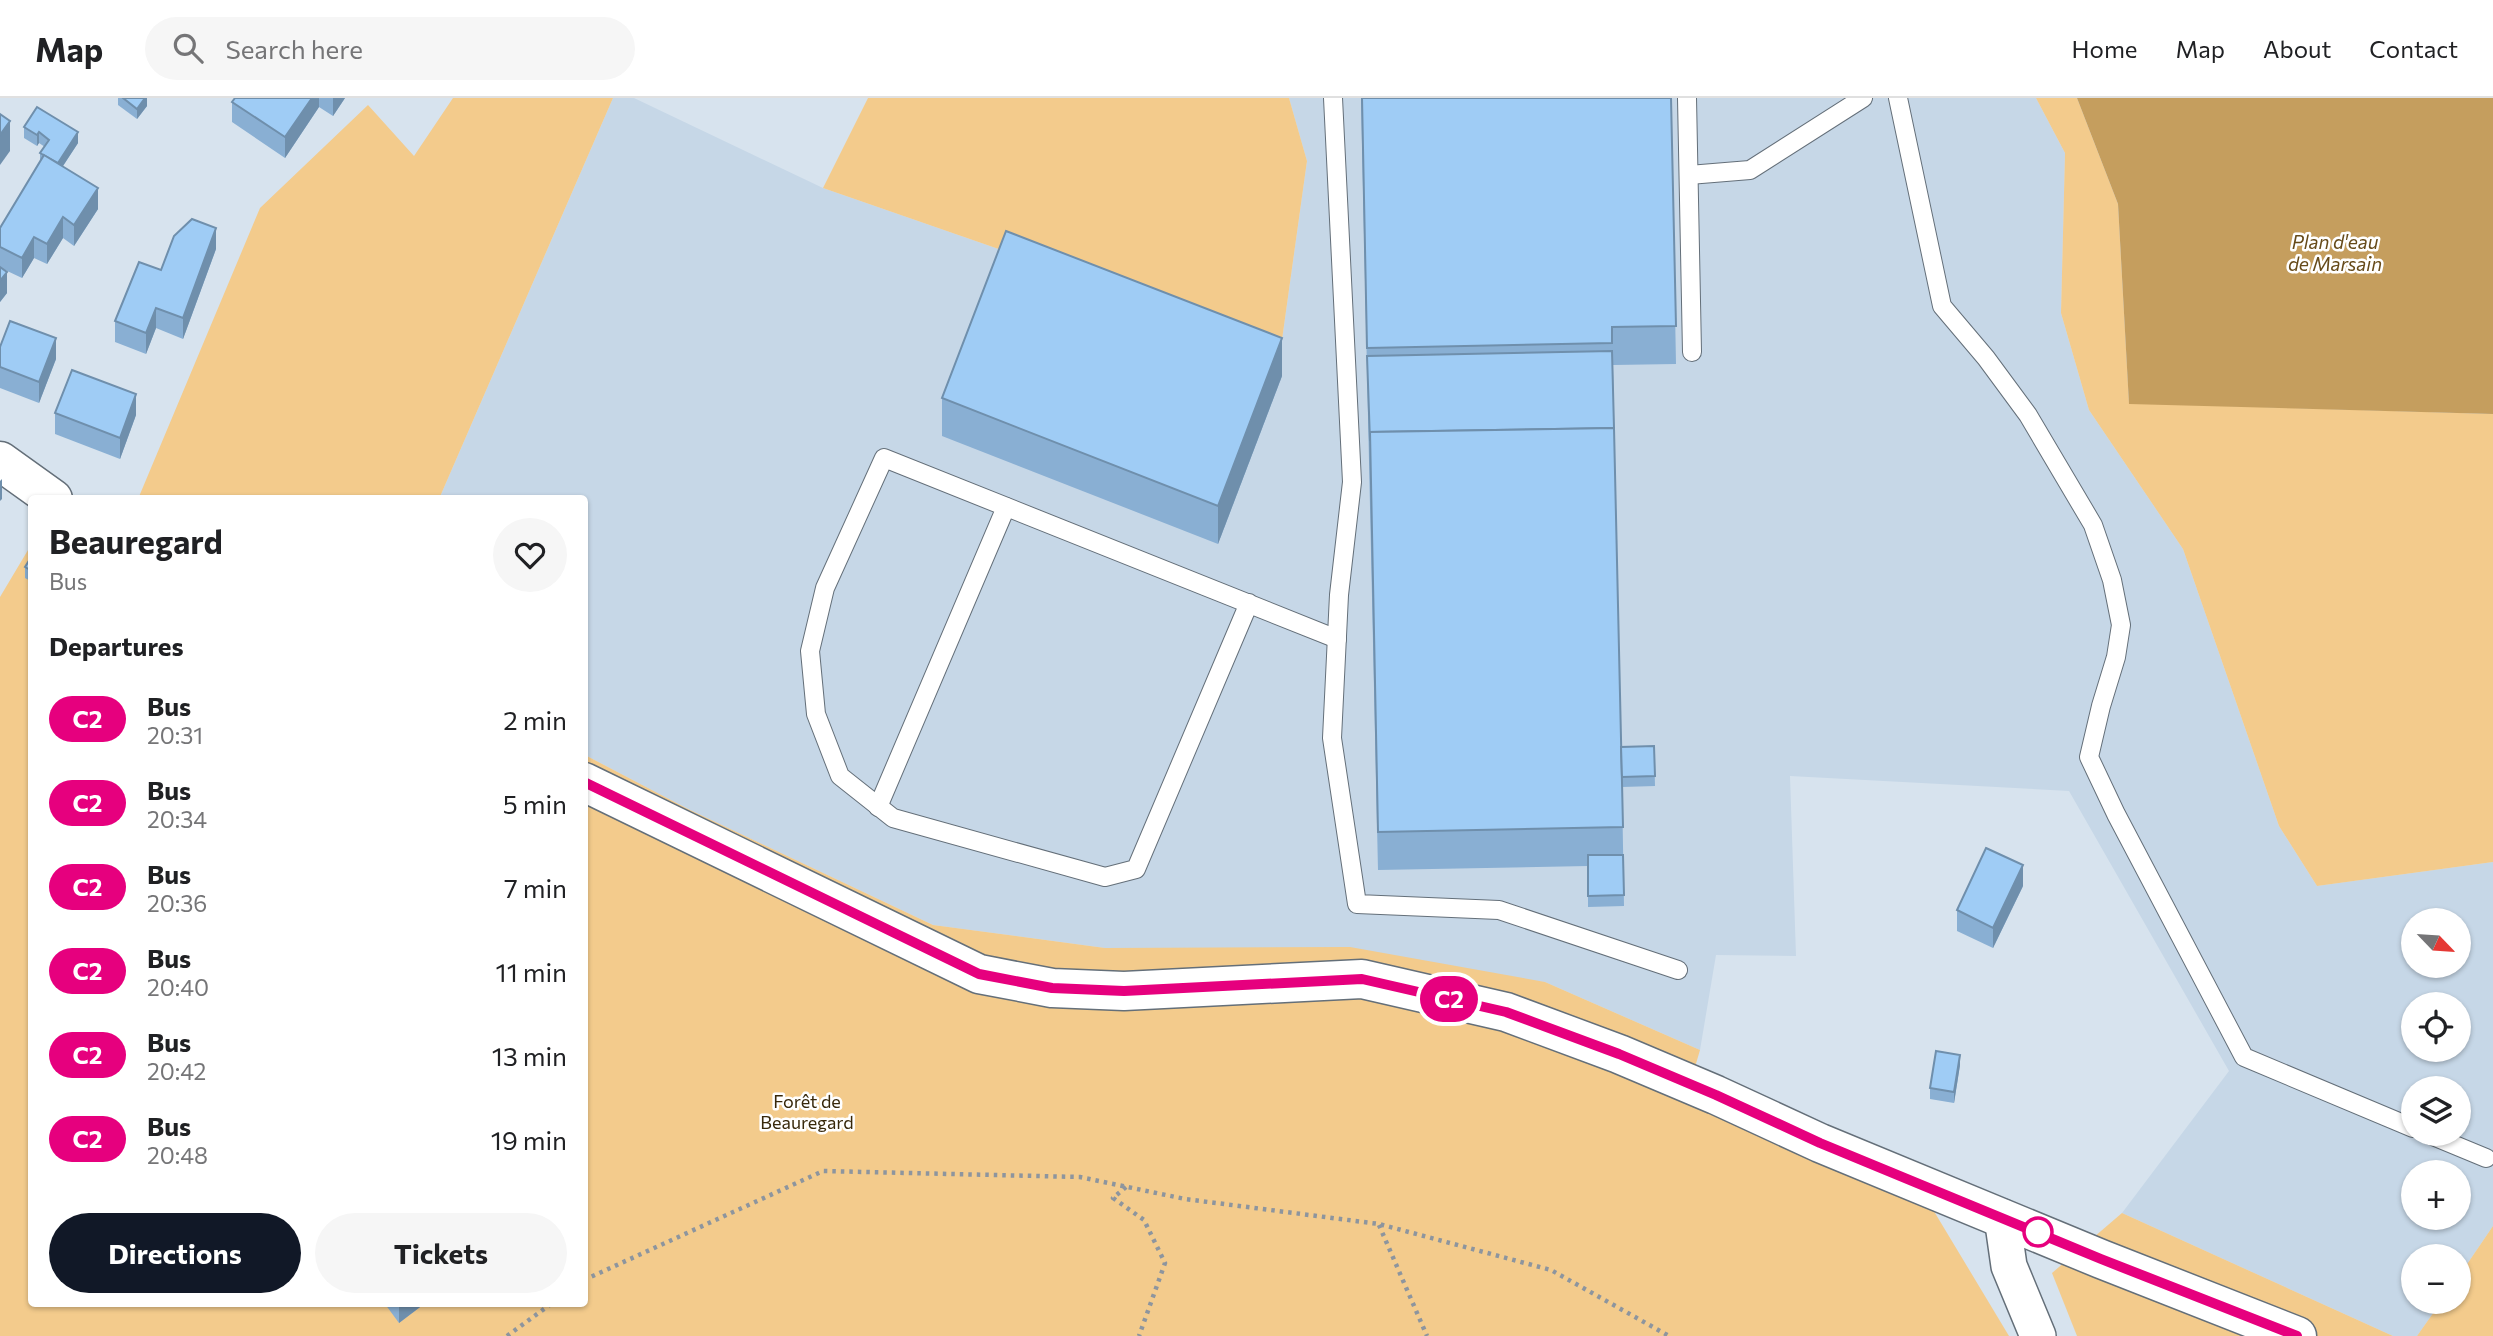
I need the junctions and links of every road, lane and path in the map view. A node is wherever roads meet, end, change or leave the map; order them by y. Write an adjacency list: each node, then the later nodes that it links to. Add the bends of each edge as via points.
1 (1333, 98): 11 (lane, via 1352,482)
2 (1687, 98): 5 (lane)
3 (1863, 98): 5 (lane, via 1750,170)
4 (1898, 98): 15 (lane, via 1942,306 2028,415 2093,525 2112,580 2121,625 2089,757 2116,814 2244,1058)
5 (1689, 175): 6 (lane)
6 (1692, 352)
7 (0, 461): 8 (street)
8 (47, 495)
9 (1006, 507): 10 (lane); 13 (lane); 13 (lane, via 884,458 825,588 810,651 816,714 840,776)
10 (1249, 603): 11 (lane); 13 (lane, via 1136,869 1105,877 893,818)
11 (1338, 639): 14 (lane, via 1332,738 1357,904 1499,910)
12 (588, 784): 19 (street, via 979,974 1052,988 1124,991 1362,979 1506,1012 1619,1054)
13 (878, 807)
14 (1678, 970)
15 (2401, 1123)
16 (2457, 1146): 17 (lane)
17 (2486, 1158)
18 (1126, 1187): 20 (path); 21 (path, via 1080,1177 823,1171); 24 (path, via 1113,1198 1144,1220 1165,1263)
19 (2002, 1217): 27 (street, via 2009,1266); 28 (street)
20 (1379, 1224): 25 (path); 26 (path, via 1552,1270)
21 (588, 1278)
22 (547, 1307): 23 (path)
23 (507, 1336)
24 (1139, 1336)
25 (1427, 1336)
26 (1669, 1336)
27 (2038, 1336)
28 (2297, 1336)

